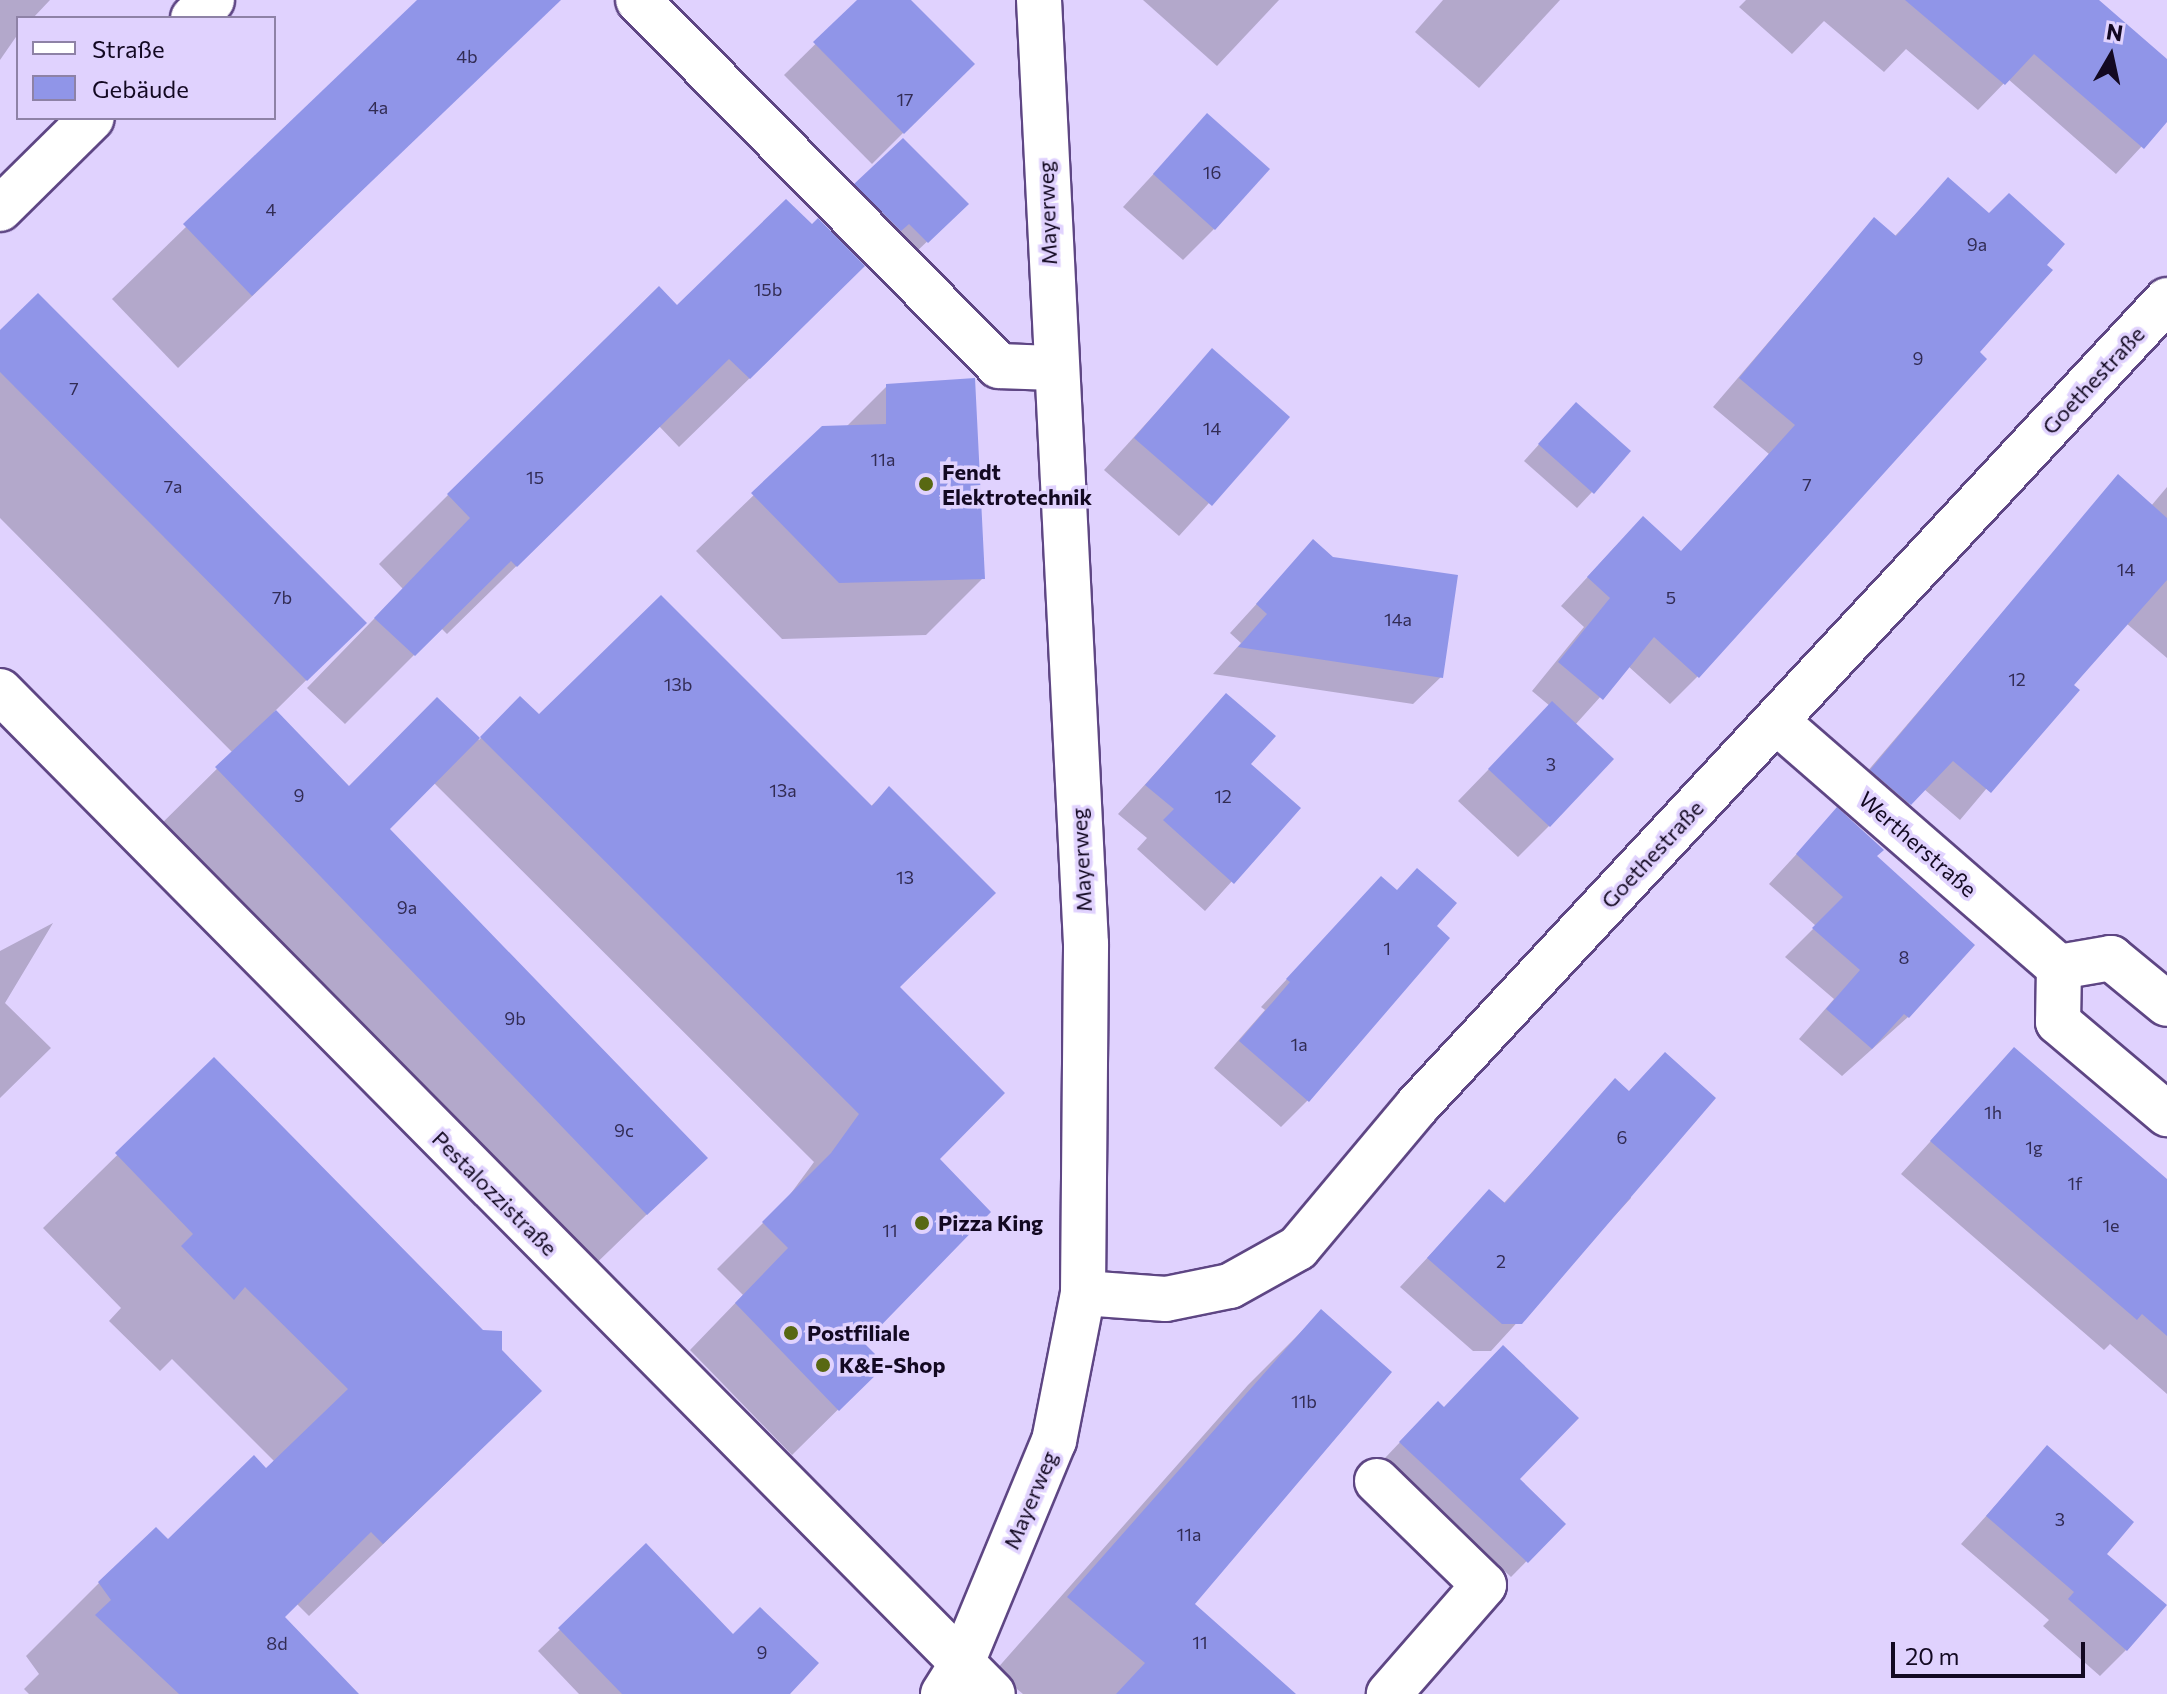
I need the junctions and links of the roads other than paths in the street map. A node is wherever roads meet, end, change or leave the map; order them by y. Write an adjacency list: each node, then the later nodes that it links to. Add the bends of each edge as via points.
1 (212, 0): 4 (street)
2 (638, 0): 8 (street, via 999,366)
3 (1039, 0): 8 (street, Mayerweg)
4 (195, 16)
5 (90, 120): 6 (street)
6 (0, 209)
7 (2167, 300): 10 (street, Goethestraße)
8 (1053, 368): 14 (street, Mayerweg, via 1086,944)
9 (0, 691): 16 (street, Pestalozzistraße)
10 (1777, 722): 11 (street, Wertherstraße); 14 (street, Goethestraße, via 1417,1106 1298,1248 1230,1286 1166,1299)
11 (2059, 967): 12 (street, via 2111,958); 13 (street, via 2058,1022)
12 (2167, 1004)
13 (2167, 1114)
14 (1083, 1293): 16 (street, Mayerweg, via 1054,1441)
15 (1377, 1481): 18 (street, via 1484,1585)
16 (952, 1680): 17 (street, Pestalozzistraße)
17 (993, 1694)
18 (1389, 1694)

